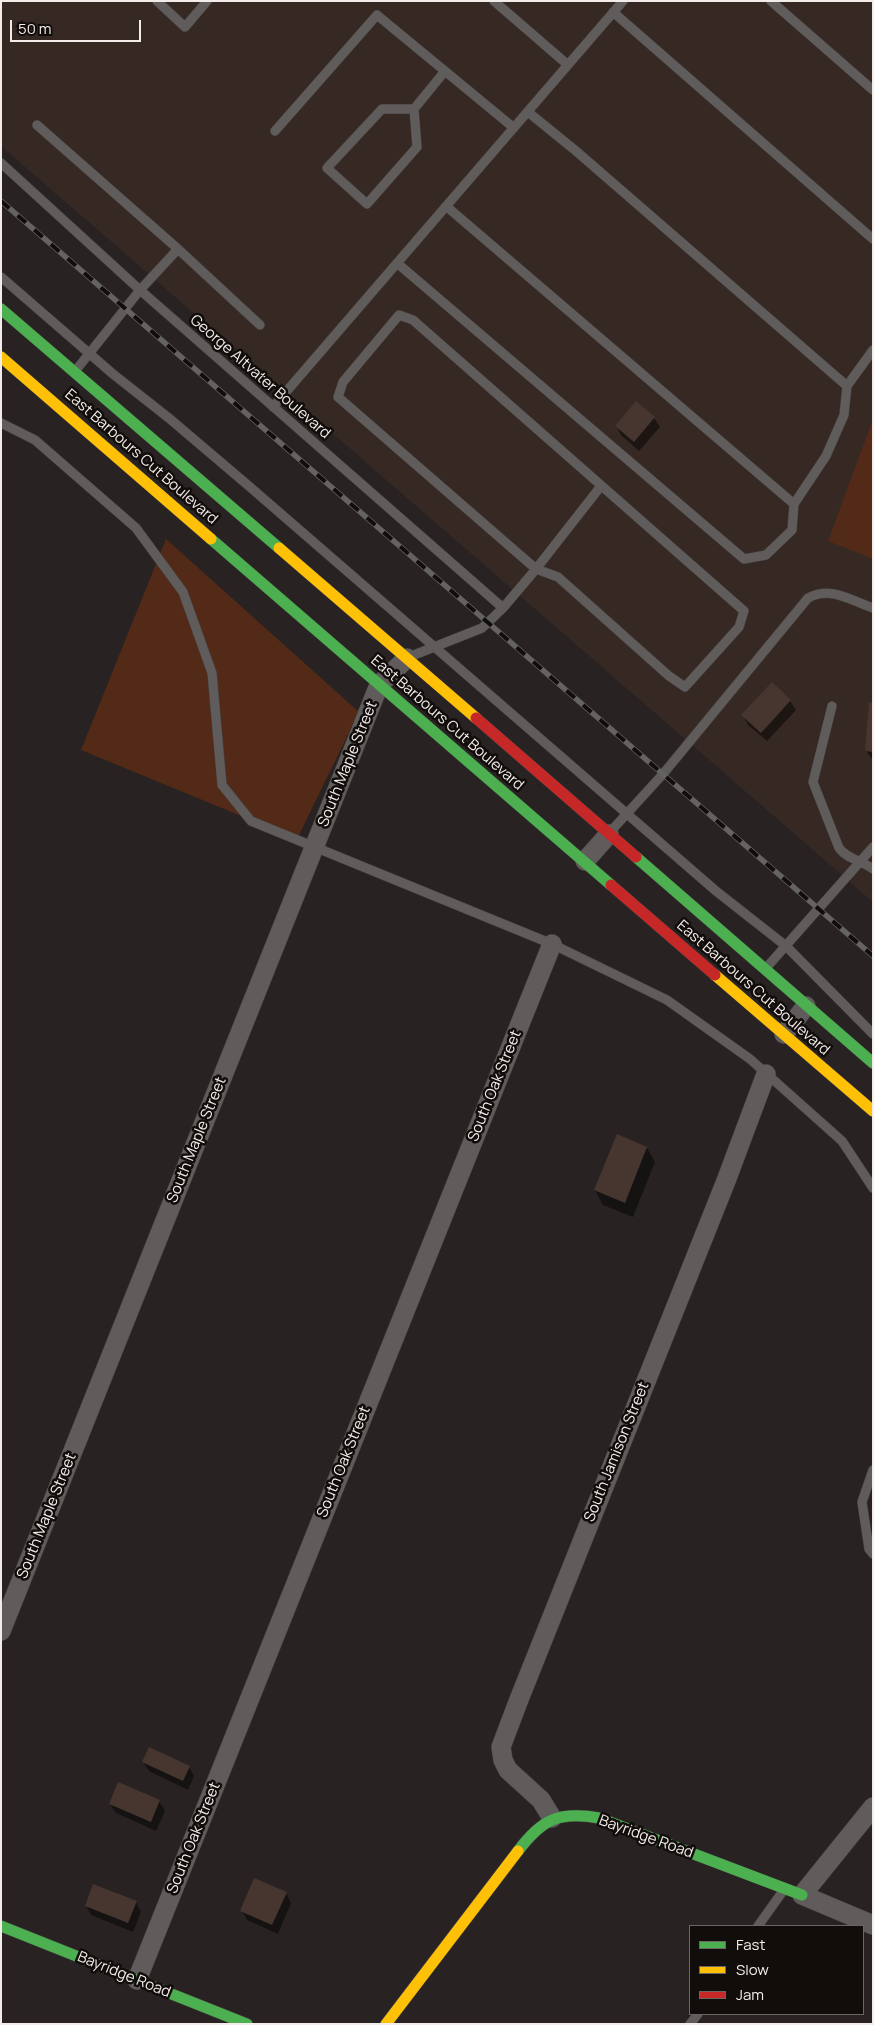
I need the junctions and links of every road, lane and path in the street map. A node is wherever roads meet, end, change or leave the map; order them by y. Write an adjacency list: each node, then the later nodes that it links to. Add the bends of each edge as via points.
1 (157, 1): 2 (lane, via 185,26)
2 (207, 1)
3 (494, 1): 7 (lane)
4 (623, 1): 6 (lane)
5 (771, 1): 9 (lane)
6 (614, 12): 7 (lane); 17 (lane)
7 (568, 65): 11 (lane)
8 (445, 71): 10 (lane); 13 (lane); 14 (lane, via 377,15)
9 (873, 90)
10 (414, 109): 10 (lane, via 382,109 327,168 367,204 417,147)
11 (528, 112): 13 (lane); 28 (lane)
12 (37, 125): 18 (lane)
13 (514, 128): 16 (lane)
14 (275, 131)
15 (1, 163): 21 (lane, George Altvater Boulevard)
16 (446, 206): 19 (lane); 32 (lane)
17 (873, 239)
18 (178, 249): 21 (lane); 23 (lane)
19 (397, 263): 29 (lane); 32 (lane, via 744,559 766,555 792,530)
20 (1, 277): 25 (lane)
21 (140, 290): 25 (lane); 29 (lane, George Altvater Boulevard)
22 (1, 309): 27 (street, East Barbours Cut Boulevard)
23 (260, 325)
24 (873, 350): 28 (lane)
25 (90, 354): 27 (lane); 36 (lane)
26 (1, 356): 38 (street, East Barbours Cut Boulevard, via 55,396)
27 (72, 375): 37 (street, East Barbours Cut Boulevard)
28 (847, 386): 32 (lane, via 844,415 826,456)
29 (274, 407): 34 (lane, George Altvater Boulevard)
30 (1, 423): 42 (lane, via 35,440 136,528 148,544 183,592 212,673 222,785 251,821)
31 (601, 486): 33 (lane); 33 (lane, via 744,611 739,627 685,688 558,577); 33 (lane, via 413,320 399,315 343,382 338,397)
32 (794, 504)
33 (536, 569): 34 (lane)
34 (503, 608): 36 (lane, via 482,628)
35 (873, 608): 40 (lane, via 830,592 808,598)
36 (434, 647): 37 (lane); 40 (lane)
37 (407, 658): 38 (street, South Maple Street); 41 (street, East Barbours Cut Boulevard)
38 (379, 685): 42 (street, South Maple Street); 44 (street, East Barbours Cut Boulevard)
39 (832, 706): 45 (lane, via 813,782 839,848 845,855)
40 (627, 814): 41 (lane); 48 (lane)
41 (609, 834): 44 (street); 49 (street, East Barbours Cut Boulevard)
42 (315, 846): 47 (lane); 59 (street, South Maple Street)
43 (873, 847): 45 (lane)
44 (585, 861): 51 (street, East Barbours Cut Boulevard)
45 (862, 861): 46 (lane); 48 (lane)
46 (873, 869)
47 (552, 944): 54 (lane, via 667,1000); 67 (street, South Oak Street)
48 (786, 946): 49 (lane); 52 (lane)
49 (765, 970): 50 (street, East Barbours Cut Boulevard)
50 (806, 1006): 51 (street); 53 (street, East Barbours Cut Boulevard)
51 (784, 1034): 55 (street, East Barbours Cut Boulevard)
52 (873, 1034)
53 (873, 1063)
54 (766, 1074): 56 (lane, via 842,1141); 62 (street, South Jamison Street, via 501,1747 502,1760 508,1770 541,1800)
55 (873, 1111)
56 (873, 1188)
57 (873, 1470): 58 (lane, via 862,1502 869,1549)
58 (873, 1554)
59 (8, 1592): 60 (street, South Maple Street)
60 (1, 1631)
61 (873, 1807): 63 (street)
62 (552, 1818): 63 (street, Bayridge Road, via 575,1814 599,1818); 69 (street, Bayridge Road, via 529,1836)
63 (793, 1892): 64 (lane); 65 (street, Bayridge Road)
64 (759, 1925)
65 (873, 1925)
66 (1, 1926): 67 (street, Bayridge Road)
67 (137, 1980): 68 (street, Bayridge Road)
68 (247, 2024)
69 (386, 2024)

